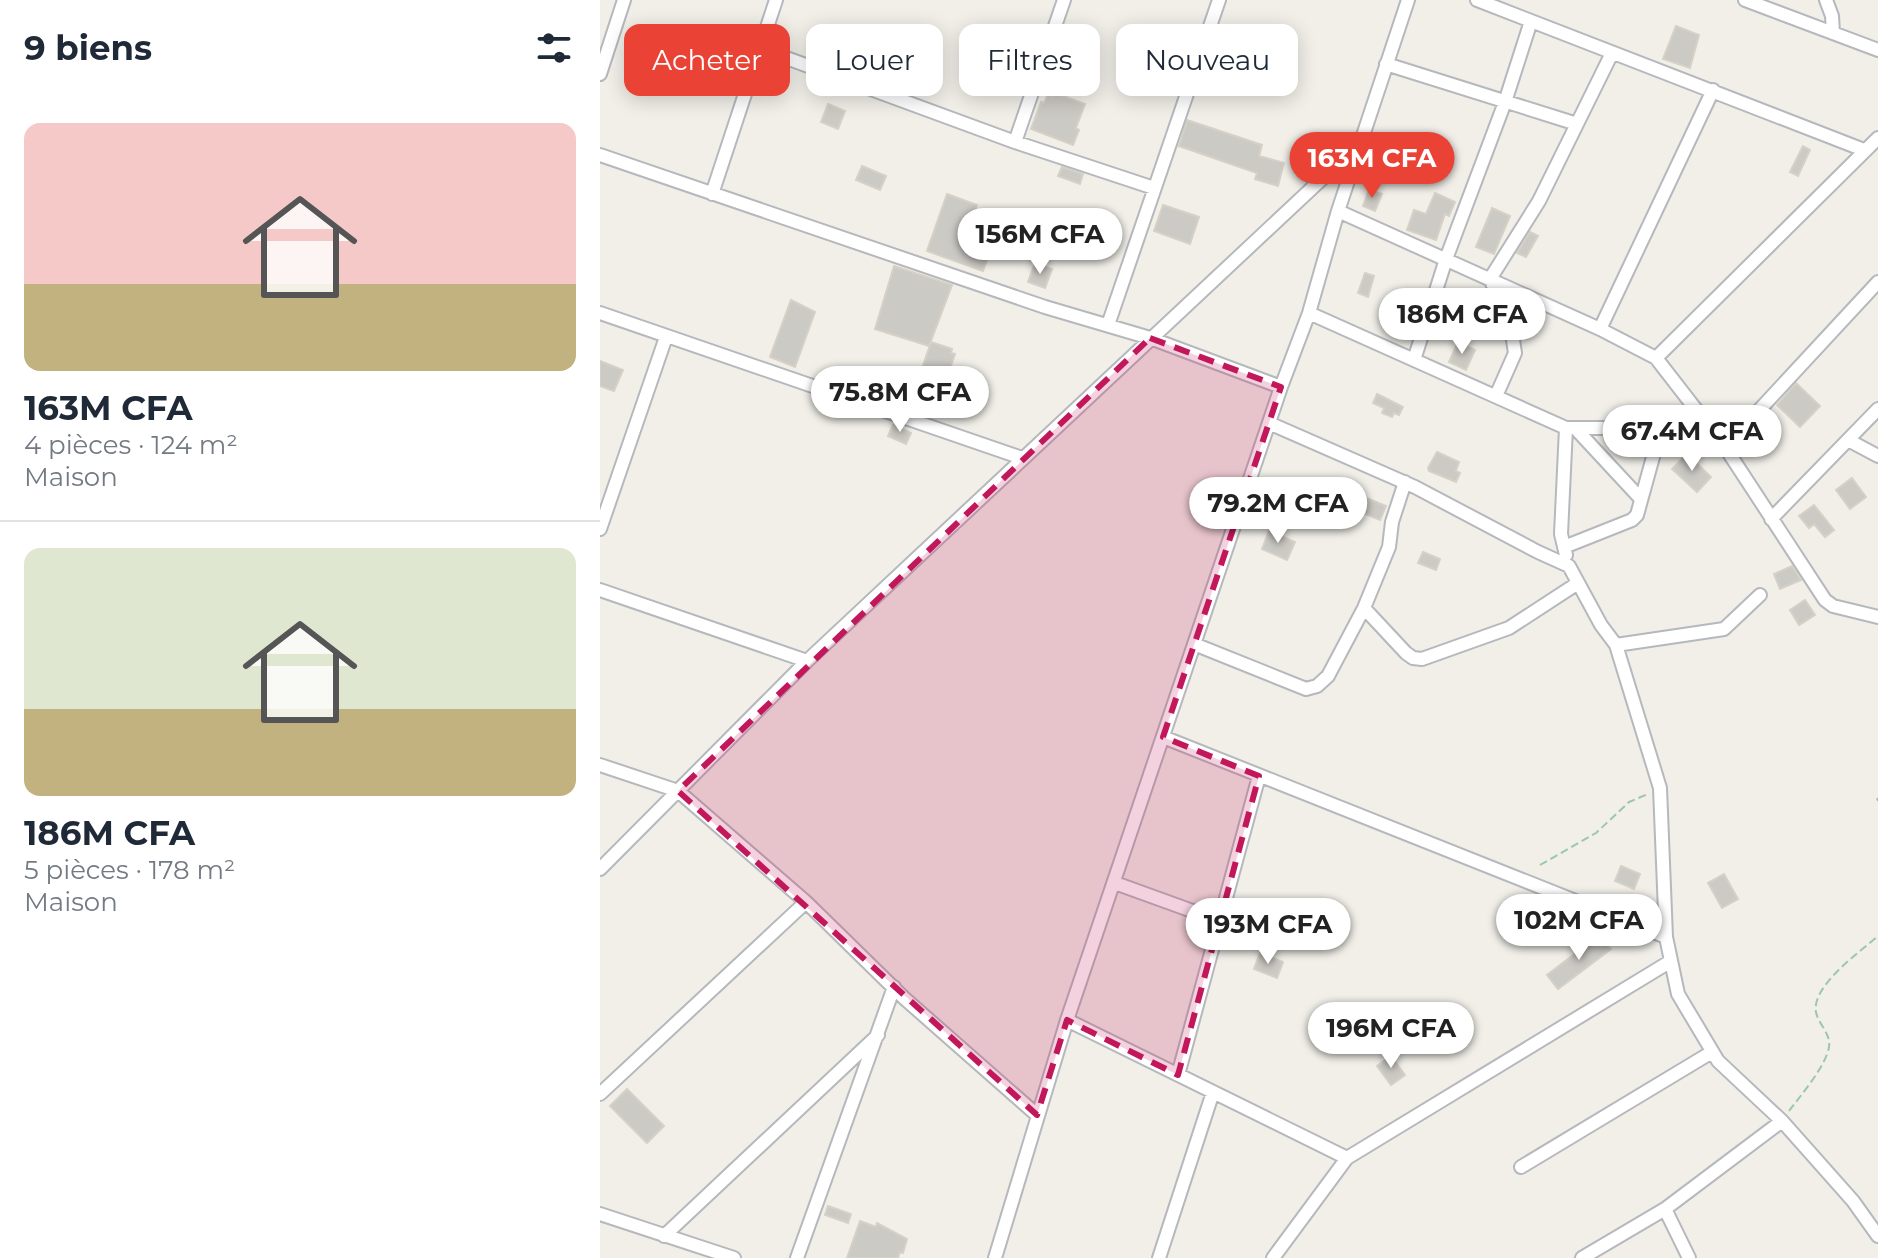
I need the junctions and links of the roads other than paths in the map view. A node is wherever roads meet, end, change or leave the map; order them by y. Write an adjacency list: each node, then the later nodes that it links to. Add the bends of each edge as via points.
1 (624, 0): 16 (street)
2 (776, 0): 10 (street)
3 (1064, 0): 22 (street)
4 (1219, 0): 26 (street)
5 (1408, 0): 15 (street)
6 (1477, 0): 9 (street)
7 (1745, 0): 11 (street)
8 (1826, 0): 11 (street)
9 (1531, 21): 13 (street); 19 (street)
10 (768, 24)
11 (1833, 33): 12 (street)
12 (1878, 50)
13 (1612, 53): 17 (street); 20 (street)
14 (790, 59): 22 (street)
15 (1386, 64): 19 (street); 23 (street)
16 (600, 74)
17 (1713, 90): 24 (street); 35 (street)
18 (744, 96): 27 (street)
19 (1505, 102): 20 (street); 29 (street)
20 (1577, 124): 30 (street, via 1539,201)
21 (1878, 138): 24 (street)
22 (1015, 142): 26 (street)
23 (1359, 144): 28 (street); 37 (street)
24 (1864, 150): 38 (street)
25 (600, 155): 27 (street)
26 (1154, 188): 34 (street)
27 (712, 194): 34 (street)
28 (1338, 211): 29 (street); 33 (street)
29 (1446, 259): 30 (street); 39 (street)
30 (1490, 279): 35 (street); 41 (street, via 1510,321 1515,353)
31 (1878, 282): 47 (street)
32 (600, 313): 36 (street)
33 (1309, 313): 39 (street); 40 (street)
34 (1108, 325): 37 (street)
35 (1600, 329): 38 (street)
36 (666, 337): 49 (street); 53 (street)
37 (1150, 338): 40 (street); 49 (street)
38 (1656, 358): 47 (street)
39 (1414, 360): 41 (street)
40 (1281, 387): 43 (street)
41 (1496, 396): 44 (street)
42 (1878, 409): 46 (street)
43 (1269, 423): 50 (street); 61 (street)
44 (1571, 428): 45 (street); 51 (street); 54 (street)
45 (1661, 428): 47 (street); 51 (street)
46 (1848, 440): 48 (street); 52 (street)
47 (1725, 447): 52 (street)
48 (1878, 456)
49 (1022, 458): 63 (street)
50 (1405, 482): 55 (street); 59 (street, via 1389,547)
51 (1640, 498): 54 (street, via 1632,520)
52 (1771, 519): 60 (street, via 1825,600)
53 (600, 529)
54 (1564, 547): 55 (street)
55 (1569, 566): 56 (street)
56 (1578, 583): 59 (street, via 1509,628 1422,659 1406,653); 62 (street)
57 (600, 590): 63 (street)
58 (1760, 595): 62 (street, via 1724,629)
59 (1364, 608): 61 (street, via 1328,676 1306,689)
60 (1878, 617)
61 (1194, 644): 64 (street)
62 (1616, 645): 72 (street, via 1660,788)
63 (807, 661): 67 (street)
64 (1163, 737): 66 (street); 69 (street)
65 (600, 765): 67 (street)
66 (1259, 776): 71 (street); 72 (street)
67 (678, 791): 68 (street); 70 (street)
68 (600, 869)
69 (1115, 883): 71 (street); 75 (street)
70 (806, 902): 74 (street); 80 (street)
71 (1220, 921): 78 (street)
72 (1666, 937): 73 (street)
73 (1671, 961): 77 (street, via 1678,994); 83 (street)
74 (894, 987): 76 (street); 81 (street)
75 (1067, 1020): 78 (street); 81 (street)
76 (878, 1035): 87 (street); 90 (street)
77 (1712, 1052): 82 (street); 84 (street)
78 (1178, 1075): 79 (street)
79 (1213, 1092): 83 (street); 92 (street)
80 (600, 1094)
81 (1037, 1115): 91 (street)
82 (1782, 1121): 85 (street); 88 (street)
83 (1347, 1158): 93 (street)
84 (1521, 1167)
85 (1665, 1209): 94 (street); 95 (street)
86 (600, 1214): 87 (street)
87 (664, 1236): 89 (street)
88 (1878, 1236)
89 (734, 1258)
90 (797, 1258)
91 (995, 1258)
92 (1159, 1258)
93 (1273, 1258)
94 (1582, 1258)
95 (1689, 1258)

